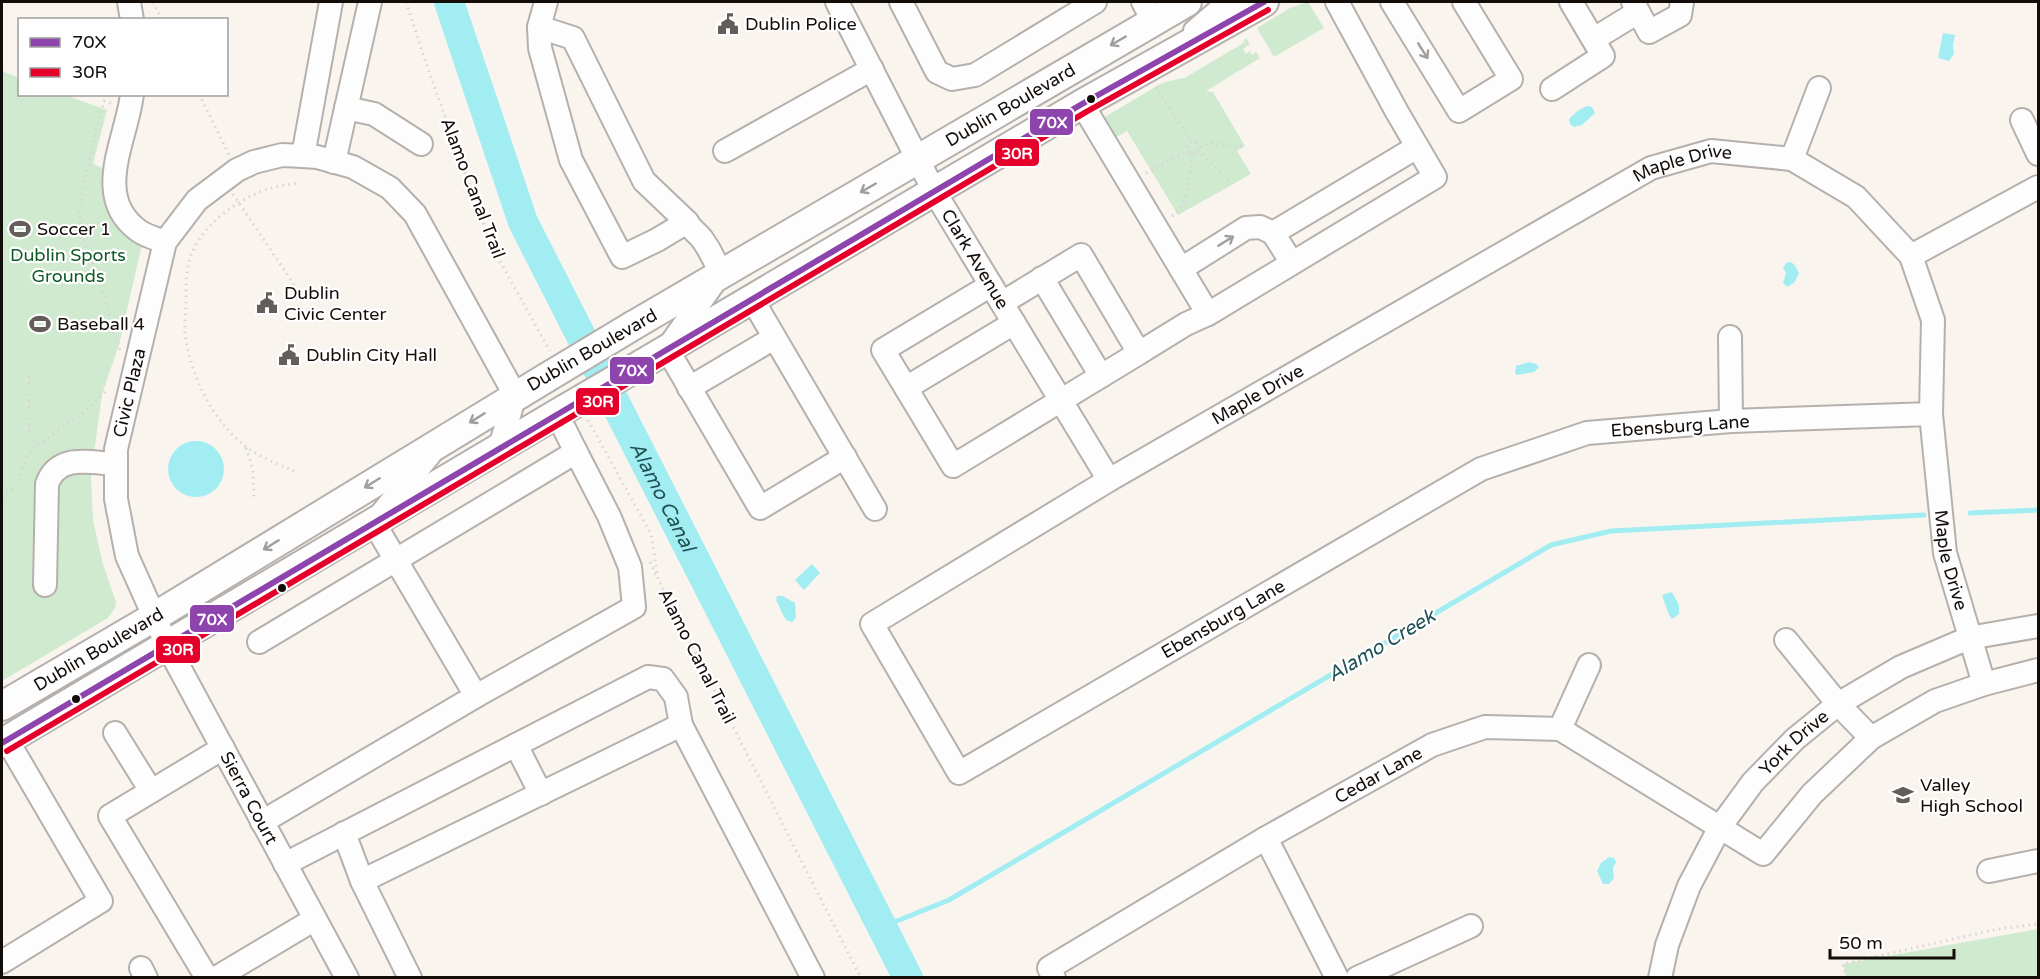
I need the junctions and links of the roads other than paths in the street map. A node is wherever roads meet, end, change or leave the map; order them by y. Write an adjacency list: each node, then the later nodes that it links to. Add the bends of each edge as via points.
1 (129, 2): 18 (street)
2 (331, 2): 33 (street)
3 (370, 2): 27 (street)
4 (545, 2): 19 (street)
5 (837, 2): 21 (street, Clark Avenue)
6 (901, 2): 7 (street, via 937,72 952,78 975,75)
7 (1095, 2)
8 (1187, 2): 17 (main road, Dublin Boulevard)
9 (1229, 2): 22 (street)
10 (1264, 2): 22 (main road, Dublin Boulevard)
11 (1337, 2): 30 (street)
12 (1392, 2): 13 (street, one-way to 13, via 1459,111 1511,79)
13 (1464, 2)
14 (1572, 2): 20 (street)
15 (1682, 2): 16 (street, via 1680,15 1649,32)
16 (1635, 7): 20 (street)
17 (1148, 11): 34 (main road, Dublin Boulevard, one-way to 34)
18 (132, 18)
19 (539, 27): 38 (street, via 573,38 644,181); 38 (street, via 540,48 571,160 622,257)
20 (1594, 39): 24 (street, via 1603,57)
21 (872, 69): 31 (street); 34 (street, Clark Avenue)
22 (1157, 73): 26 (main road, Dublin Boulevard)
23 (1819, 88): 35 (street)
24 (1552, 89)
25 (132, 96): 40 (street, via 116,158 116,196 125,217 140,232)
26 (1082, 104): 37 (main road, Dublin Boulevard); 43 (street)
27 (346, 108): 29 (street, via 374,114); 33 (street)
28 (2022, 120): 32 (street)
29 (421, 144)
30 (1418, 147): 39 (street); 42 (street, via 1435,177)
31 (725, 151)
32 (2038, 154)
33 (318, 158): 40 (street, Civic Plaza, via 267,157 237,170 197,200); 57 (street, via 353,167 390,188 415,214)
34 (919, 158): 37 (street, Clark Avenue); 44 (main road, Dublin Boulevard, one-way to 44)
35 (1792, 159): 41 (street, Maple Drive, via 1856,196); 67 (street, Maple Drive, via 1711,152 1651,168)
36 (2038, 187): 41 (street)
37 (934, 192): 46 (street, Clark Avenue); 47 (main road, Dublin Boulevard)
38 (689, 226): 44 (street, via 715,260)
39 (1273, 233): 42 (street); 43 (street, one-way to 39, via 1246,228 1260,227)
40 (165, 242): 66 (street, Civic Plaza, via 116,449)
41 (1911, 256): 60 (street, Maple Drive, via 1933,320)
42 (1292, 263): 48 (street)
43 (1181, 269): 48 (street)
44 (715, 278): 52 (street); 57 (main road, Dublin Boulevard, bridge, via 550,368)
45 (1042, 278): 46 (street); 53 (street, via 1081,255); 54 (street)
46 (996, 294): 49 (street, Clark Avenue); 56 (street, via 883,351)
47 (752, 299): 51 (street); 52 (main road, Dublin Boulevard)
48 (1208, 314): 53 (street)
49 (1014, 323): 56 (street); 58 (street, Clark Avenue)
50 (1730, 337): 61 (street)
51 (774, 338): 55 (street); 65 (street)
52 (667, 349): 55 (street); 59 (main road, Dublin Boulevard, bridge)
53 (1140, 352): 54 (street)
54 (1101, 376): 58 (street)
55 (690, 388): 65 (street, via 760,508)
56 (906, 388): 58 (street, via 953,466)
57 (515, 395): 62 (main road, Dublin Boulevard, one-way to 62); 63 (street)
58 (1061, 400): 67 (street, Clark Avenue)
59 (569, 414): 63 (main road, Dublin Boulevard); 64 (street)
60 (1931, 414): 61 (street, Ebensburg Lane); 74 (street, Maple Drive, via 1945,553)
61 (1731, 422): 67 (street, Ebensburg Lane, via 1587,433 1481,469 959,773 872,624)
62 (440, 441): 69 (street); 72 (main road, Dublin Boulevard, one-way to 72)
63 (500, 447): 69 (main road, Dublin Boulevard)
64 (576, 452): 70 (street); 81 (street, via 630,567 634,607)
65 (845, 458): 68 (street)
66 (116, 464): 71 (street, via 68,462 49,476); 72 (street, Civic Plaza, via 116,499 127,556)
67 (1109, 480)
68 (875, 509)
69 (374, 522): 70 (street); 77 (main road, Dublin Boulevard)
70 (397, 561): 76 (street); 81 (street)
71 (45, 585)
72 (154, 617): 77 (street, Sierra Court); 83 (main road, Dublin Boulevard)
73 (2038, 626): 74 (street, York Drive)
74 (1969, 638): 80 (street, Maple Drive); 82 (street, York Drive, via 1901,667)
75 (1786, 640): 82 (street)
76 (259, 642)
77 (167, 645): 88 (main road, Dublin Boulevard); 90 (street, Sierra Court)
78 (1589, 664): 85 (street)
79 (2038, 670): 80 (street)
80 (1984, 684): 87 (street, via 1935,701)
81 (476, 696): 93 (street)
82 (1838, 704): 87 (street); 94 (street, York Drive, via 1795,739 1753,782)
83 (2, 706)
84 (681, 724): 89 (street, via 676,696 663,679 648,677); 92 (street); 109 (street)
85 (1560, 729): 94 (street, Cedar Lane); 96 (street, Cedar Lane, via 1485,727 1432,745)
86 (115, 733): 91 (street)
87 (1871, 738): 94 (street, Cedar Lane, via 1812,794 1763,854)
88 (4, 742): 103 (street, via 101,901)
89 (516, 745): 92 (street); 95 (street)
90 (223, 748): 91 (street); 93 (street, Sierra Court)
91 (151, 791): 105 (street, via 110,816)
92 (541, 794): 100 (street)
93 (262, 822): 98 (street, Sierra Court)
94 (1720, 827): 112 (street, York Drive, via 1689,886 1667,945)
95 (344, 833): 98 (street); 100 (street)
96 (1266, 837): 104 (street, Cedar Lane); 110 (street)
97 (2038, 861): 99 (street)
98 (285, 864): 101 (street, Sierra Court)
99 (1989, 871)
100 (362, 881): 108 (street)
101 (315, 919): 106 (street); 107 (street, Sierra Court)
102 (1471, 926): 111 (street)
103 (2, 962)
104 (1052, 973)
105 (207, 978)
106 (216, 978)
107 (346, 978)
108 (410, 978)
109 (813, 978)
110 (1336, 978)
111 (1357, 978)
112 (1660, 978)

